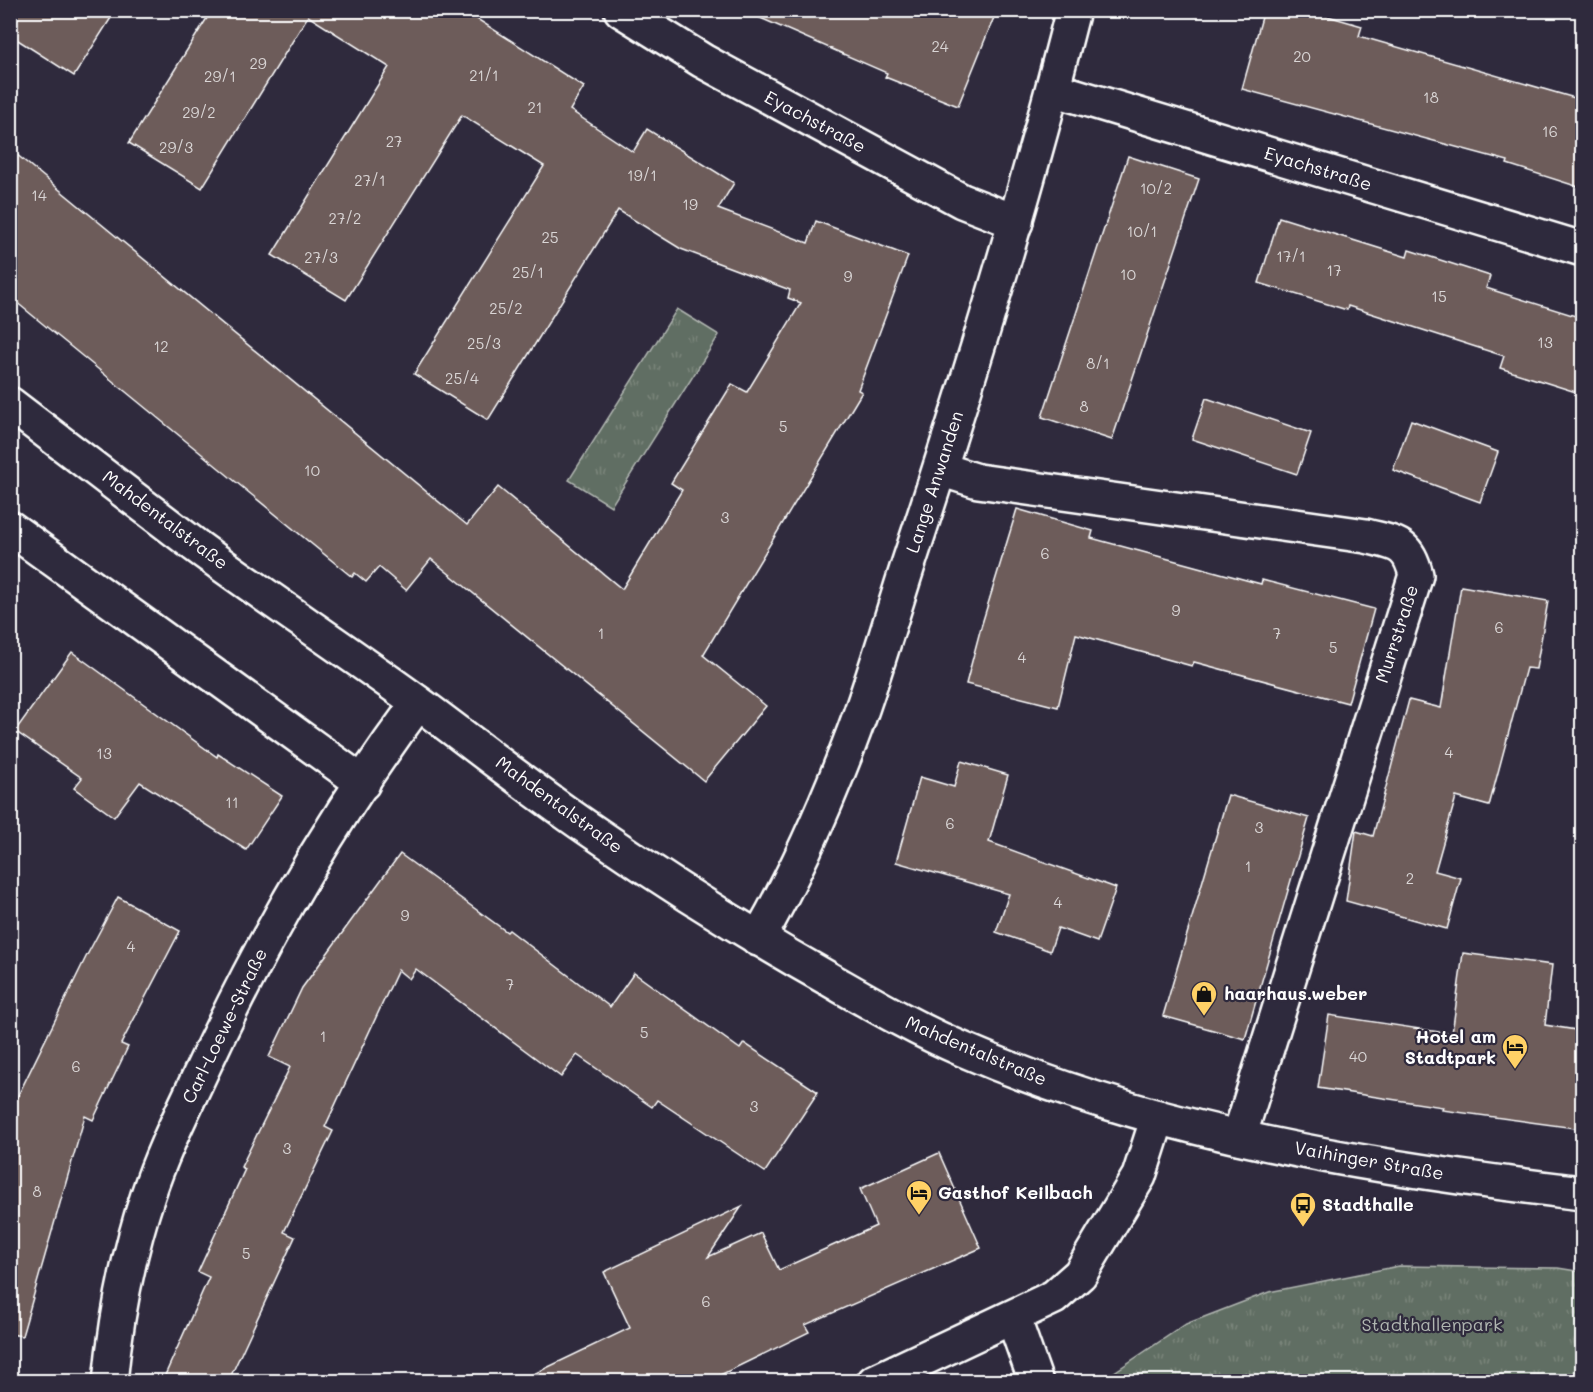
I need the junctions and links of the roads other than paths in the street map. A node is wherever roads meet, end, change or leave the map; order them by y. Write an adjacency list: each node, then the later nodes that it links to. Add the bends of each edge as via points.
1 (621, 10): 4 (street, Eyachstraße, via 703,61 962,201)
2 (1073, 10): 3 (street, Lange Anwanden)
3 (1053, 89): 4 (street, Lange Anwanden); 5 (street, Eyachstraße)
4 (1016, 222): 7 (street, Lange Anwanden)
5 (1582, 249)
6 (10, 404): 9 (street, Mahdentalstraße, via 197,546)
7 (940, 469): 11 (street, Lange Anwanden, via 850,742 782,898); 13 (street, Murrstraße, via 978,480 1366,536 1400,545 1412,559 1416,575)
8 (10, 528): 10 (street)
9 (418, 703): 10 (street, Carl-Loewe-Straße); 11 (street, Mahdentalstraße, via 596,834)
10 (363, 783): 16 (street, Carl-Loewe-Straße, via 282,912 234,1001 175,1130 148,1195 129,1264)
11 (758, 939): 12 (street, Mahdentalstraße, via 906,1023 962,1049 1029,1076)
12 (1158, 1117): 13 (street, Vaihinger Straße); 15 (street, via 1139,1176 1080,1274 1054,1297)
13 (1239, 1137): 14 (street, Vaihinger Straße, via 1379,1163)
14 (1582, 1192)
15 (1013, 1317): 17 (street); 18 (street)
16 (110, 1382)
17 (874, 1382)
18 (1036, 1382)

